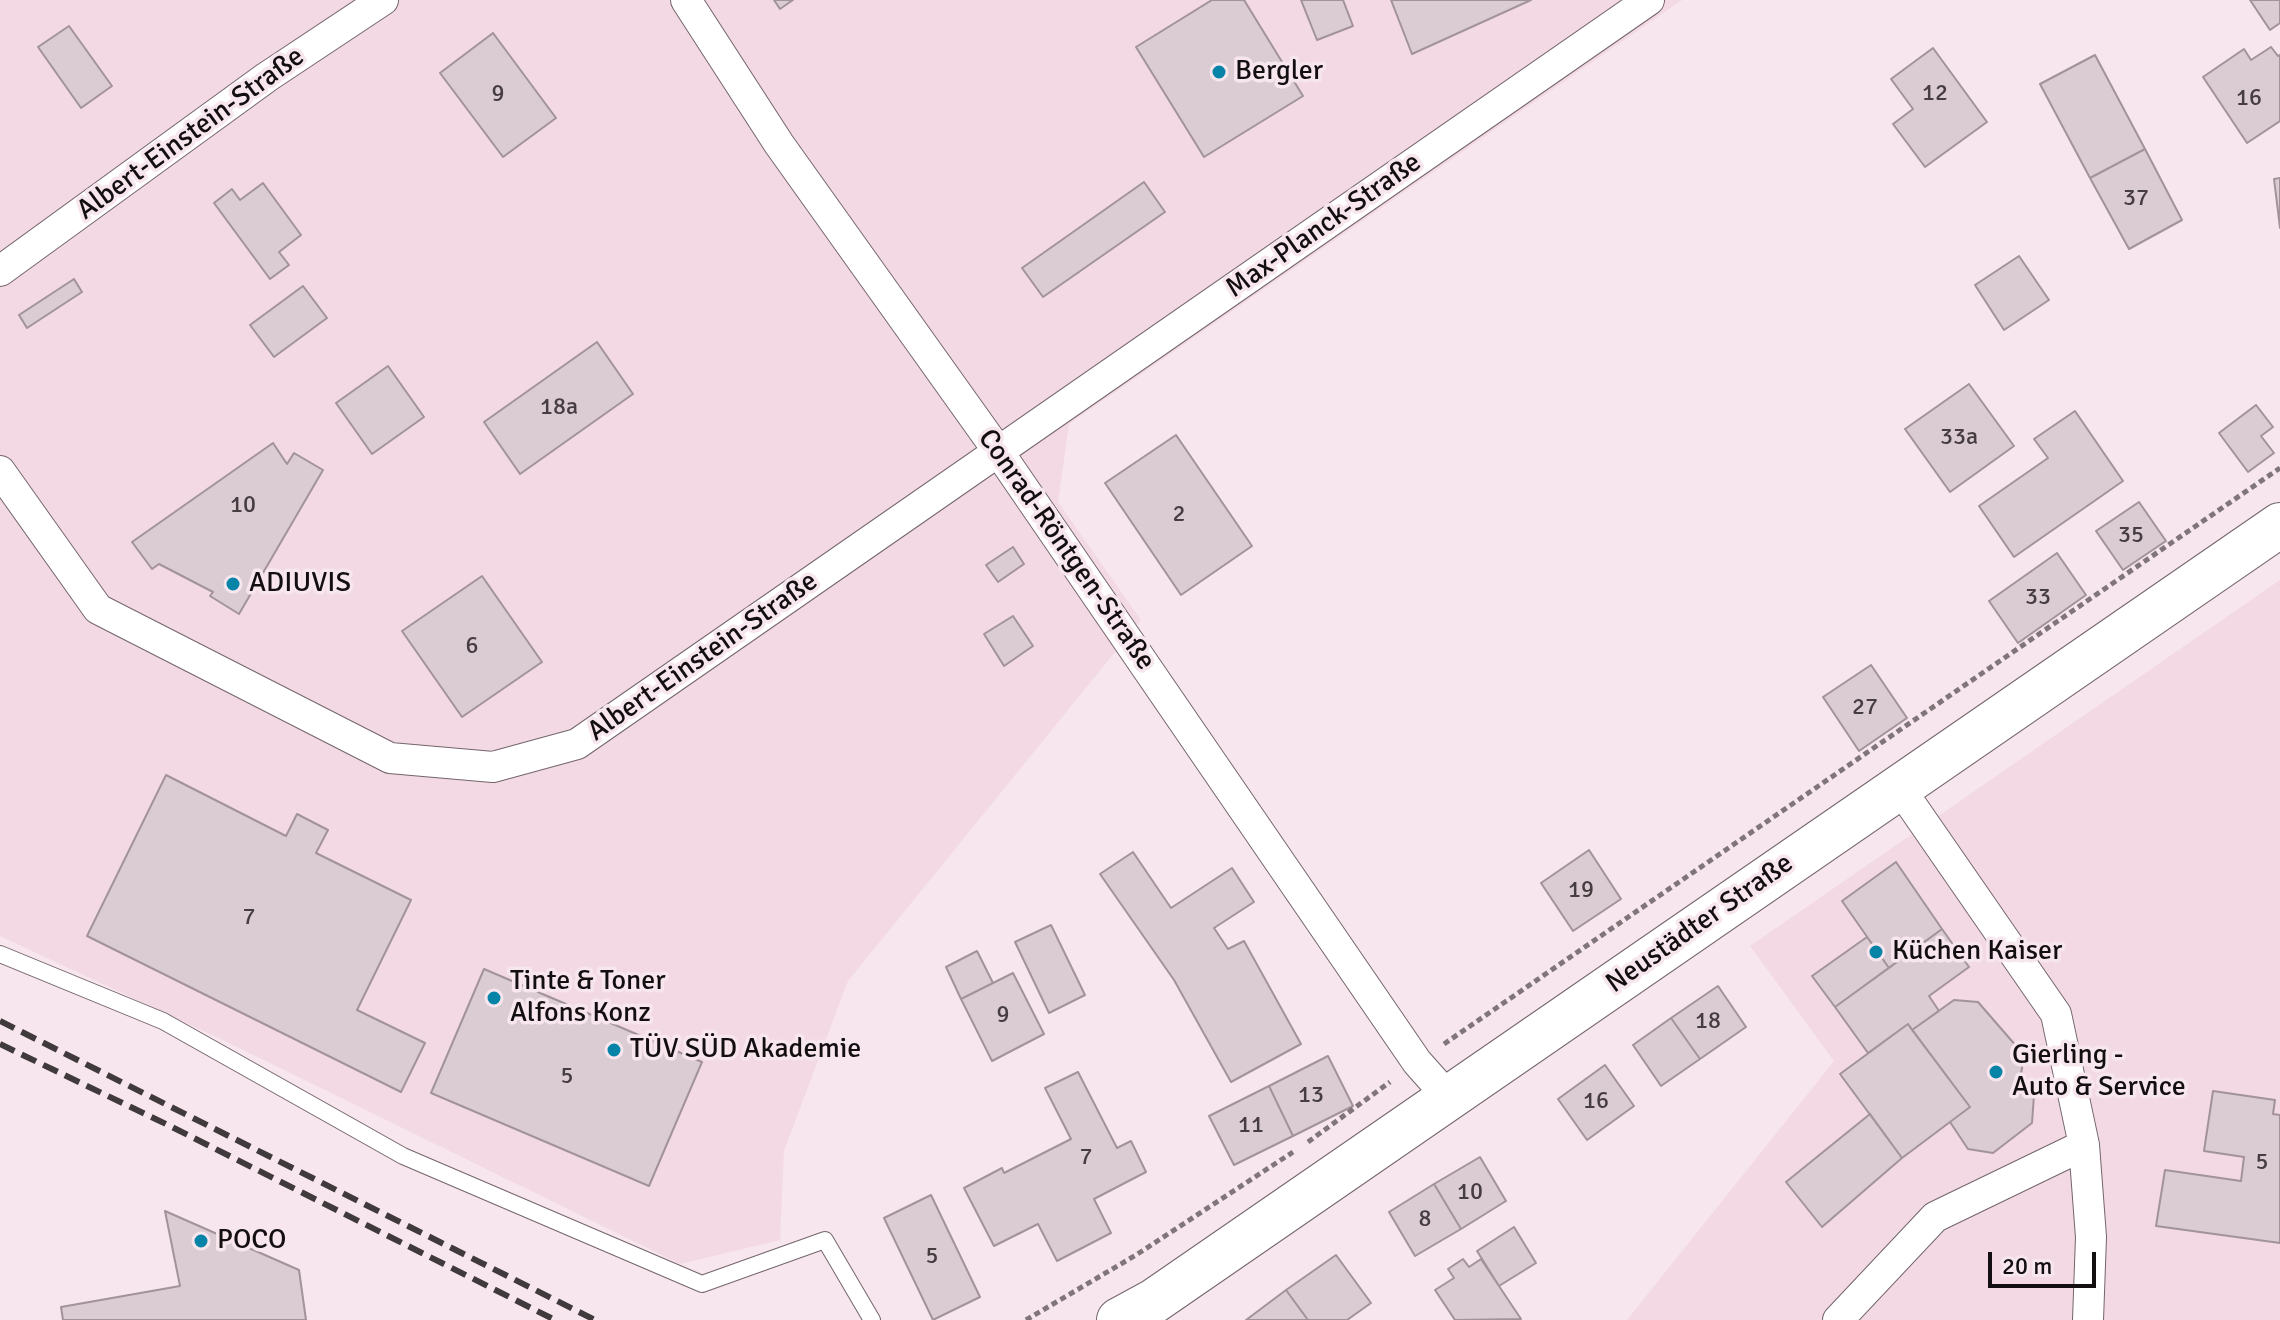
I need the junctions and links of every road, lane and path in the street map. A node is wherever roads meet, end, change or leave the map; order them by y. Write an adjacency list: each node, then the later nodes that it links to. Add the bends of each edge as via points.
1 (383, 0): 4 (street, Albert-Einstein-Straße, via 267,77)
2 (686, 0): 5 (street, Conrad-Röntgen-Straße, via 779,144)
3 (1649, 0): 5 (street, Max-Planck-Straße)
4 (0, 271)
5 (998, 451): 7 (street, Albert-Einstein-Straße, via 577,744 493,767 390,758 98,609); 11 (street, Conrad-Röntgen-Straße)
6 (2280, 468): 11 (path)
7 (0, 471)
8 (2280, 525): 9 (main road, Neustädter Straße)
9 (1899, 787): 12 (main road, Neustädter Straße); 13 (street, via 2056,1014)
10 (0, 954): 14 (lane, via 163,1021 403,1156 702,1284 825,1240)
11 (1417, 1062): 12 (street, Conrad-Röntgen-Straße); 15 (path, via 1302,1146)
12 (1449, 1098): 16 (main road, Neustädter Straße)
13 (2084, 1145): 17 (street, via 1935,1217); 18 (street, via 2091,1237)
14 (872, 1320)
15 (1026, 1320)
16 (1119, 1320)
17 (1838, 1320)
18 (2088, 1320)

